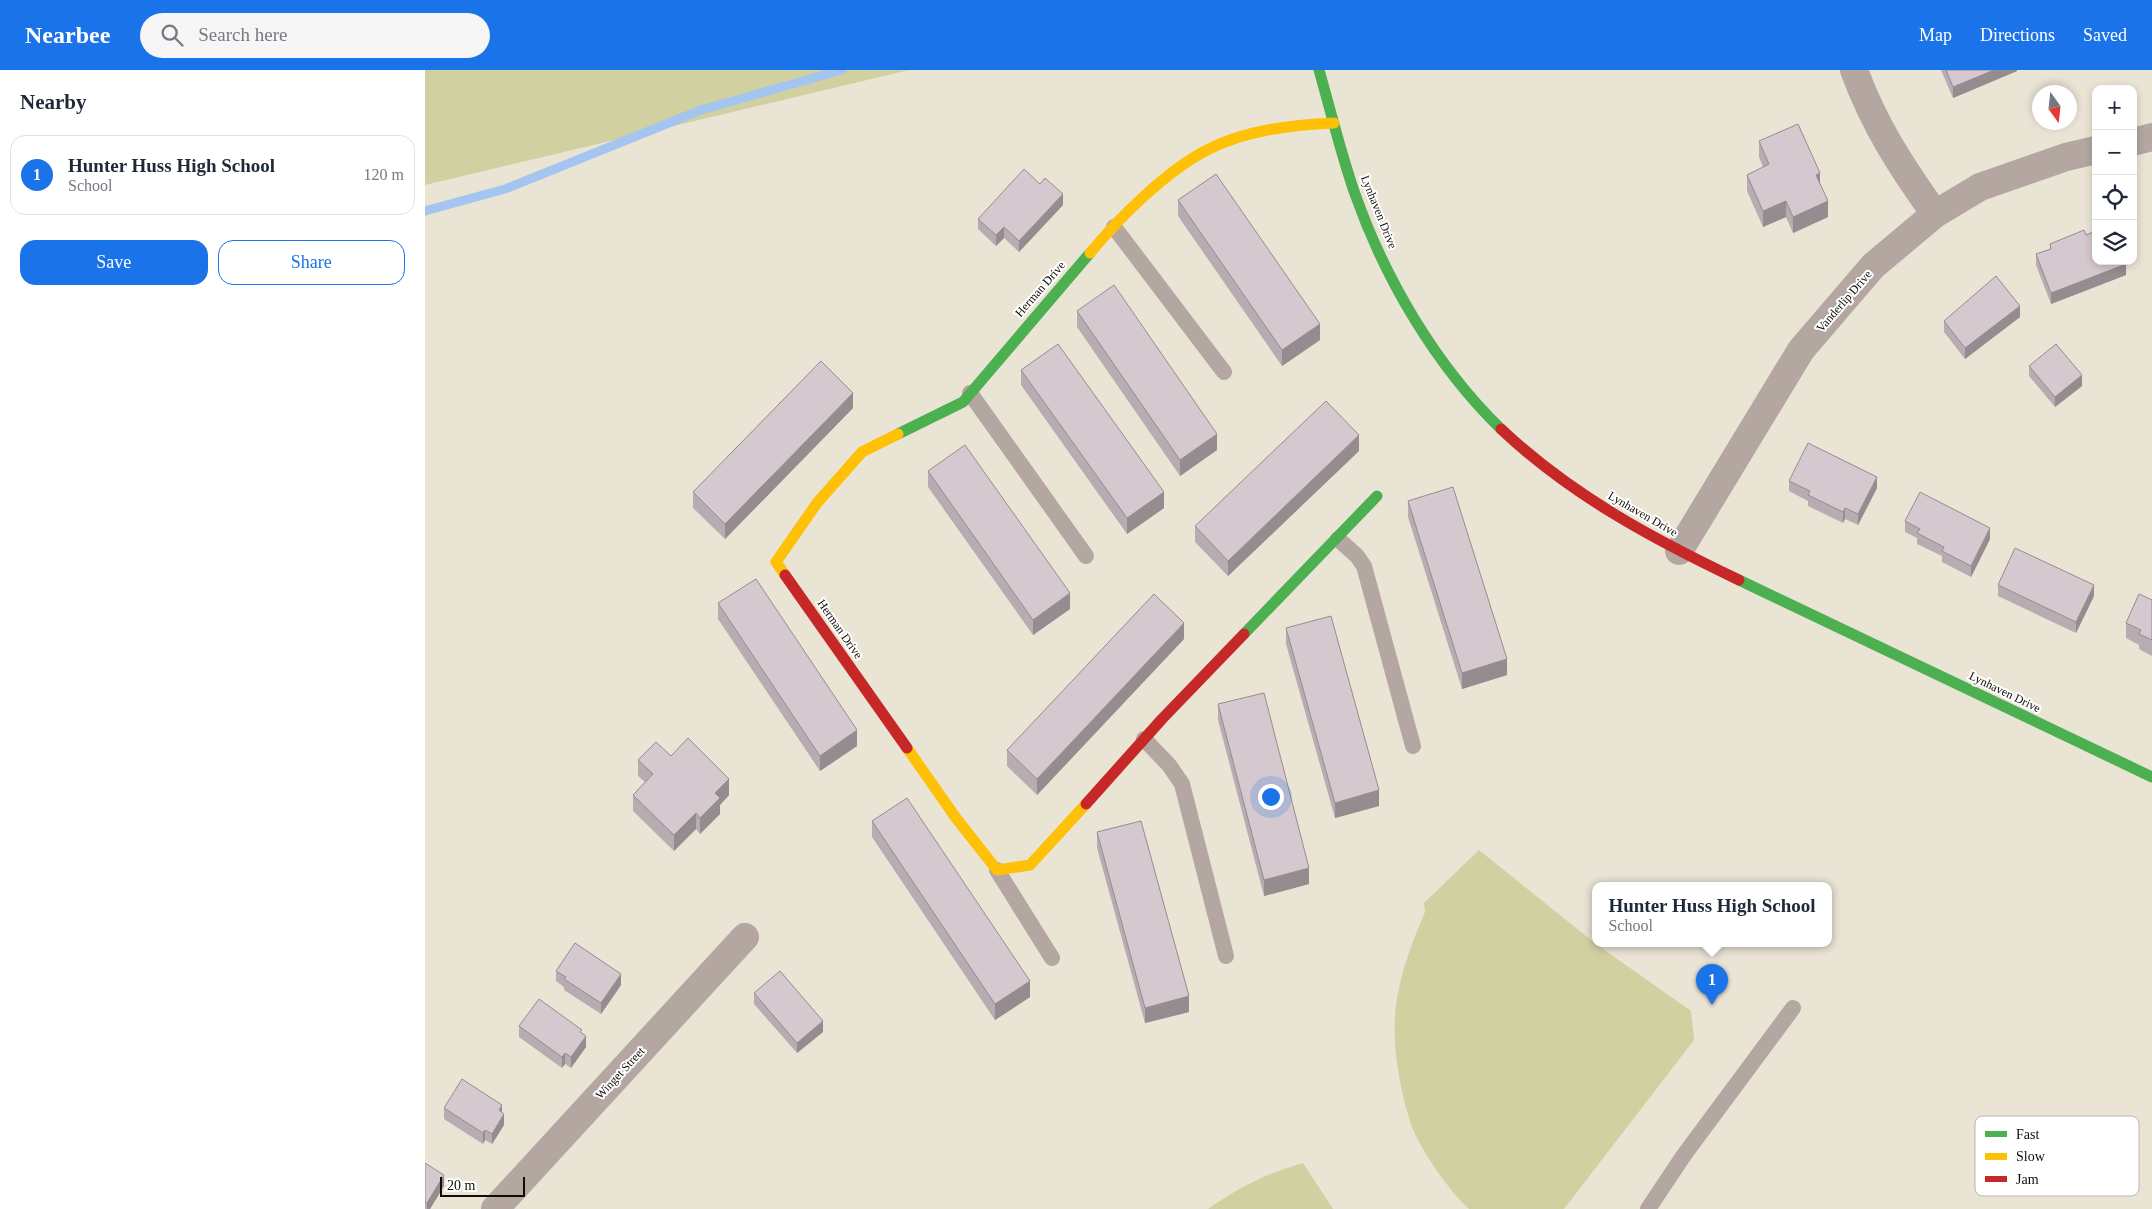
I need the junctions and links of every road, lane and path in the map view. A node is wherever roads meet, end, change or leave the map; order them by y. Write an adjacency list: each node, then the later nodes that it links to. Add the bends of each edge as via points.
1 (1319, 70): 3 (street, Lynhaven Drive)
2 (1854, 70): 7 (street, via 1894,156)
3 (1334, 123): 8 (street, Herman Drive, via 1299,125 1240,137 1207,150 1164,179); 13 (street, Lynhaven Drive, via 1356,196 1392,280 1446,364 1527,453 1614,517)
4 (2152, 138): 5 (street)
5 (2137, 141)
6 (2092, 151): 7 (street, Vanderlip Drive, via 1997,181)
7 (1935, 214): 13 (street, Vanderlip Drive, via 1873,266 1801,350)
8 (1114, 226): 9 (lane); 10 (street, Herman Drive)
9 (1224, 372)
10 (970, 393): 14 (lane); 18 (street, Herman Drive, via 963,402 862,452 817,504 776,562 956,818)
11 (1377, 496): 12 (street)
12 (1337, 539): 15 (street); 16 (lane, via 1364,566)
13 (1679, 551): 17 (street, Lynhaven Drive)
14 (1086, 556)
15 (1144, 739): 18 (street, via 1030,865); 20 (lane, via 1169,764 1181,784)
16 (1413, 746)
17 (2152, 777)
18 (997, 870): 21 (lane)
19 (745, 937): 23 (street, Winget Street)
20 (1226, 956)
21 (1052, 958)
22 (1793, 1008): 24 (lane)
23 (504, 1206)
24 (1648, 1209)

